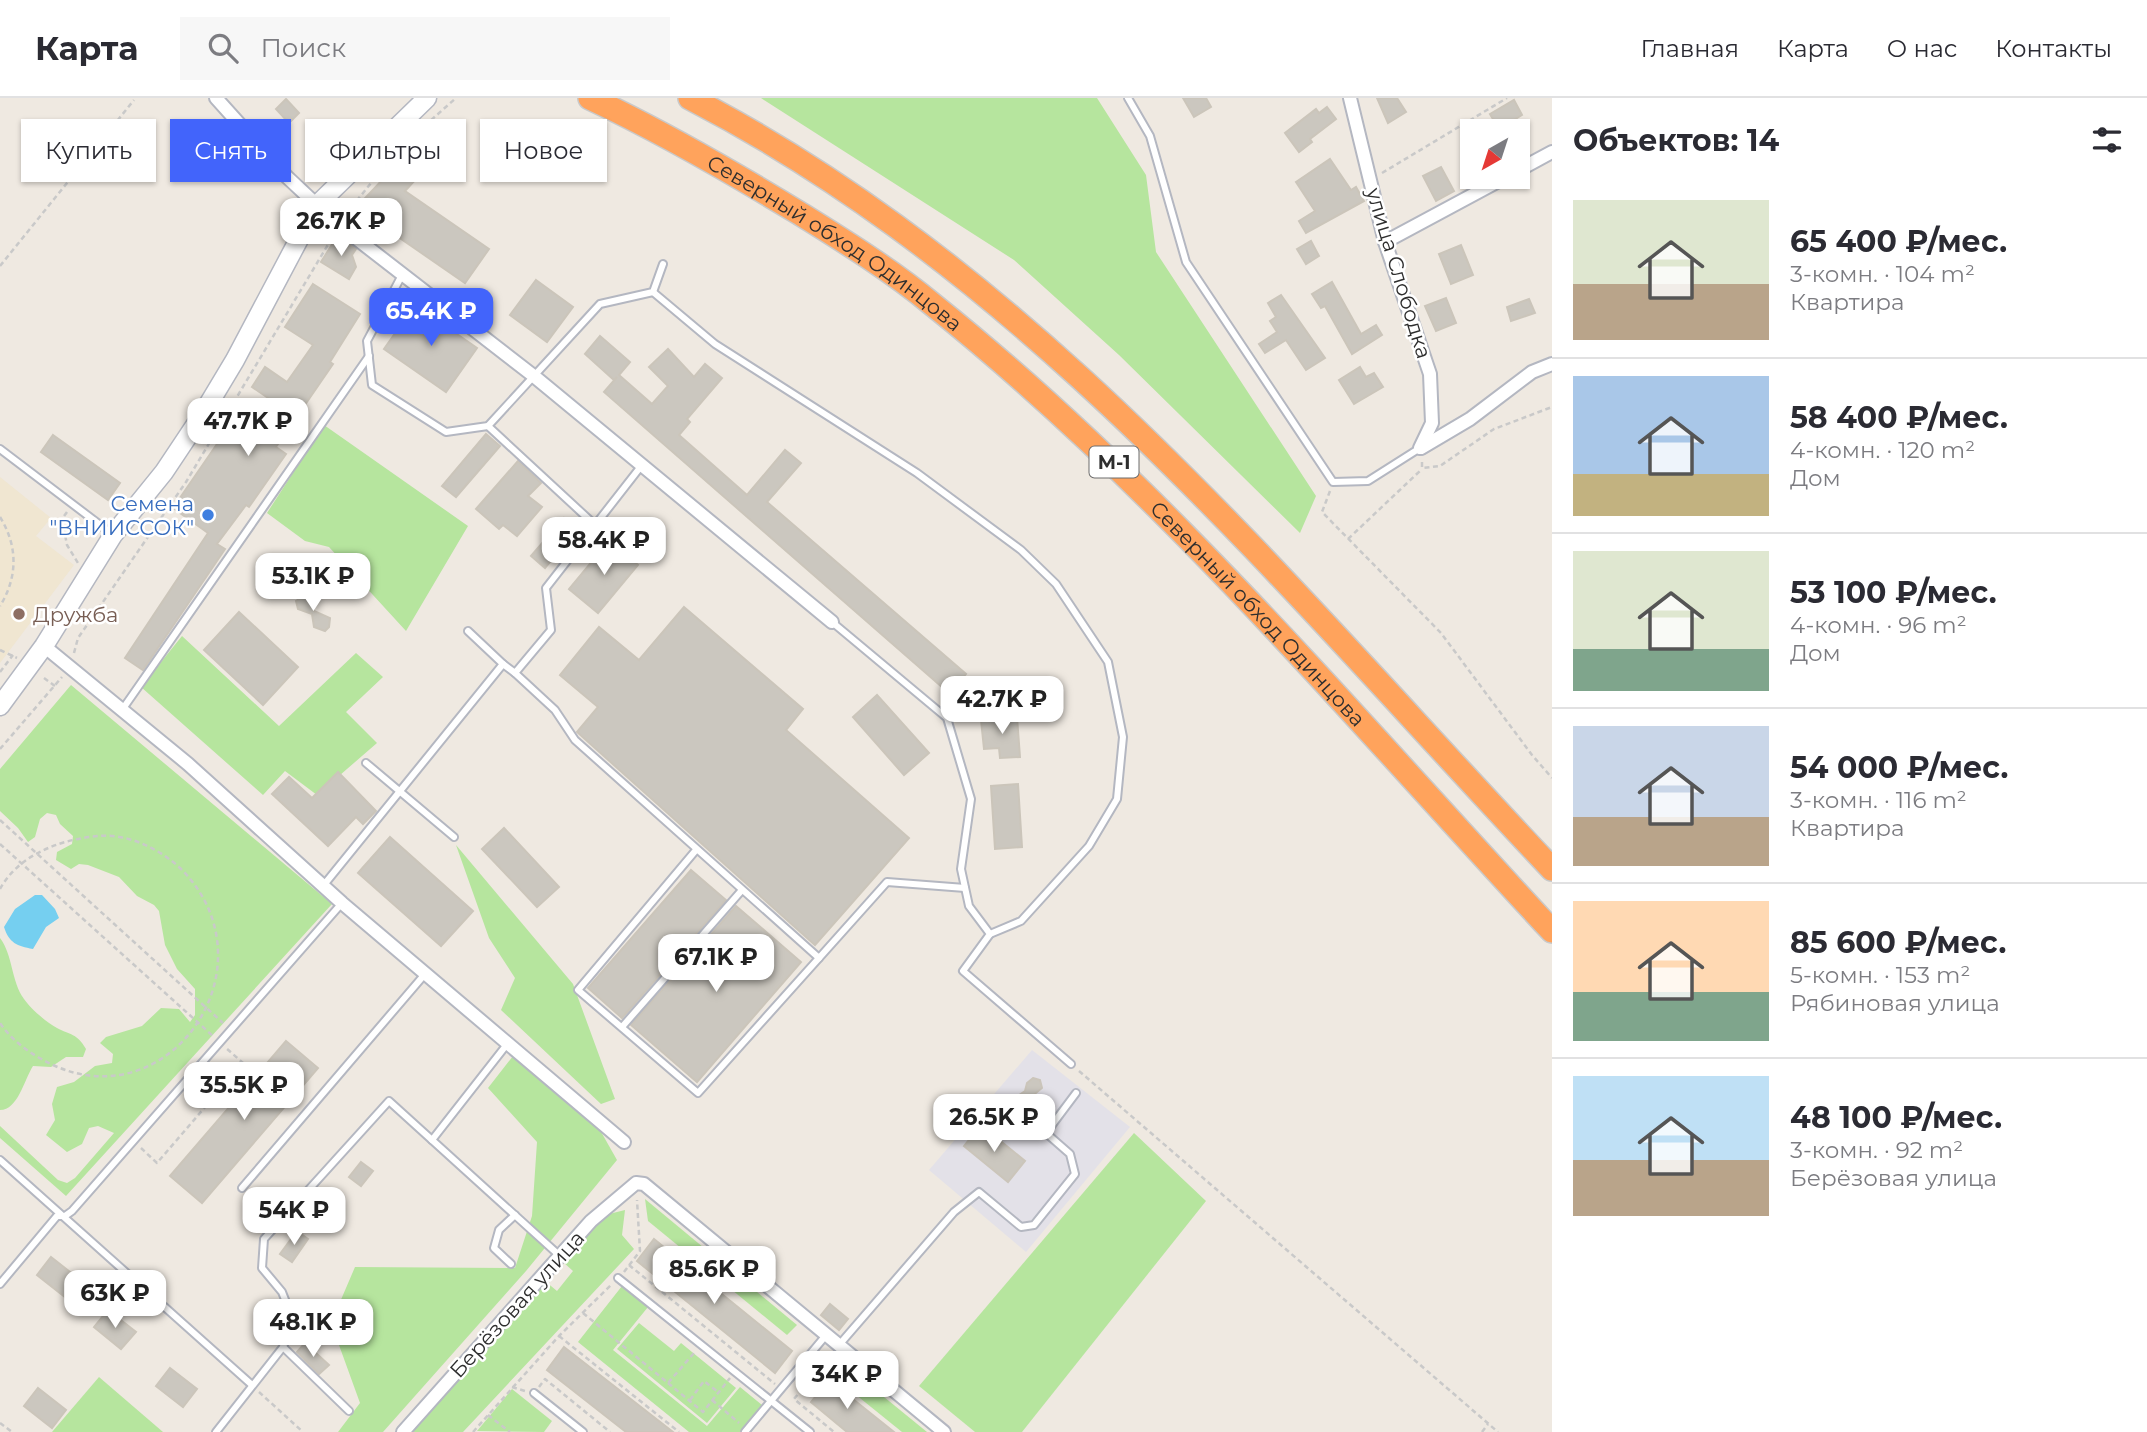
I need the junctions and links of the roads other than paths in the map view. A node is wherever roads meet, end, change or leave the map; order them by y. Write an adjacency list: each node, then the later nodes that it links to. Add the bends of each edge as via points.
1 (216, 98): 10 (street)
2 (427, 98): 10 (street)
3 (590, 98): 40 (highway, Северный обход Одинцова / М-1, via 704,154 833,235 929,301 1021,378 1098,446 1195,544)
4 (690, 98): 35 (highway, Северный обход Одинцова / М-1, via 857,197 957,271 1051,350 1222,515)
5 (1128, 98): 19 (lane, via 1150,136 1186,262 1334,482 1368,481)
6 (1350, 98): 11 (street, улица Слободка)
7 (1552, 152): 8 (street)
8 (1530, 164)
9 (1484, 189): 11 (street)
10 (317, 205): 13 (street); 23 (street, via 235,360 164,472)
11 (1385, 242): 19 (street, улица Слободка, via 1430,374 1432,423)
12 (663, 264): 14 (lane)
13 (403, 275): 15 (lane, via 367,341); 17 (street)
14 (653, 292): 17 (lane, via 600,304); 41 (lane, via 715,344 918,473 1021,550 1056,584 1108,662 1123,737 1117,799 1089,846 1021,921)
15 (369, 356): 18 (lane, via 372,384 446,432); 30 (lane)
16 (1552, 364): 19 (street, via 1532,372 1470,419)
17 (535, 377): 18 (lane); 21 (street)
18 (488, 426): 22 (lane)
19 (1420, 448)
20 (0, 449): 23 (lane)
21 (642, 466): 22 (lane); 24 (street)
22 (595, 525): 28 (lane, via 546,588 551,629)
23 (113, 535): 26 (street)
24 (832, 622): 37 (lane, via 947,718 971,799 961,869)
25 (468, 631): 27 (lane)
26 (44, 646): 29 (street); 30 (street)
27 (503, 664): 28 (lane); 32 (lane)
28 (515, 673): 34 (lane, via 555,710 575,740)
29 (0, 706)
30 (122, 710): 36 (street)
31 (366, 763): 32 (lane)
32 (400, 792): 33 (lane); 36 (lane)
33 (454, 837)
34 (696, 850): 38 (lane); 44 (lane, via 578,990)
35 (1552, 869)
36 (323, 886): 39 (street)
37 (965, 888): 41 (lane, via 969,906); 42 (lane, via 887,882)
38 (742, 890): 42 (lane); 44 (lane)
39 (342, 903): 43 (street); 53 (lane)
40 (1552, 931)
41 (990, 934): 46 (lane, via 963,971)
42 (819, 958): 44 (lane, via 698,1093)
43 (425, 974): 45 (street); 51 (lane)
44 (622, 1027)
45 (508, 1043): 48 (lane); 49 (street)
46 (1071, 1064)
47 (1076, 1093): 60 (lane, via 1046,1133 1070,1154 1075,1174 1034,1225 1021,1227 979,1192 954,1212)
48 (432, 1140): 52 (lane); 59 (lane, via 389,1101 264,1239 262,1268 282,1292 293,1321)
49 (624, 1142)
50 (0, 1160): 53 (lane)
51 (242, 1188)
52 (515, 1215): 54 (lane); 55 (lane, via 499,1230 494,1248)
53 (65, 1216): 57 (lane, via 57,1216); 61 (lane)
54 (560, 1256): 58 (street, Берёзовая улица, via 591,1221 636,1183 644,1184); 67 (street, Берёзовая улица)
55 (510, 1264)
56 (618, 1278): 63 (lane)
57 (0, 1284)
58 (827, 1334): 60 (street); 63 (lane)
59 (283, 1347): 61 (lane); 64 (lane)
60 (836, 1348): 70 (street)
61 (252, 1385): 66 (lane)
62 (534, 1393): 68 (lane)
63 (771, 1401): 65 (lane); 69 (lane)
64 (349, 1411)
65 (744, 1428)
66 (216, 1432)
67 (403, 1432)
68 (583, 1432)
69 (810, 1432)
70 (944, 1432)

